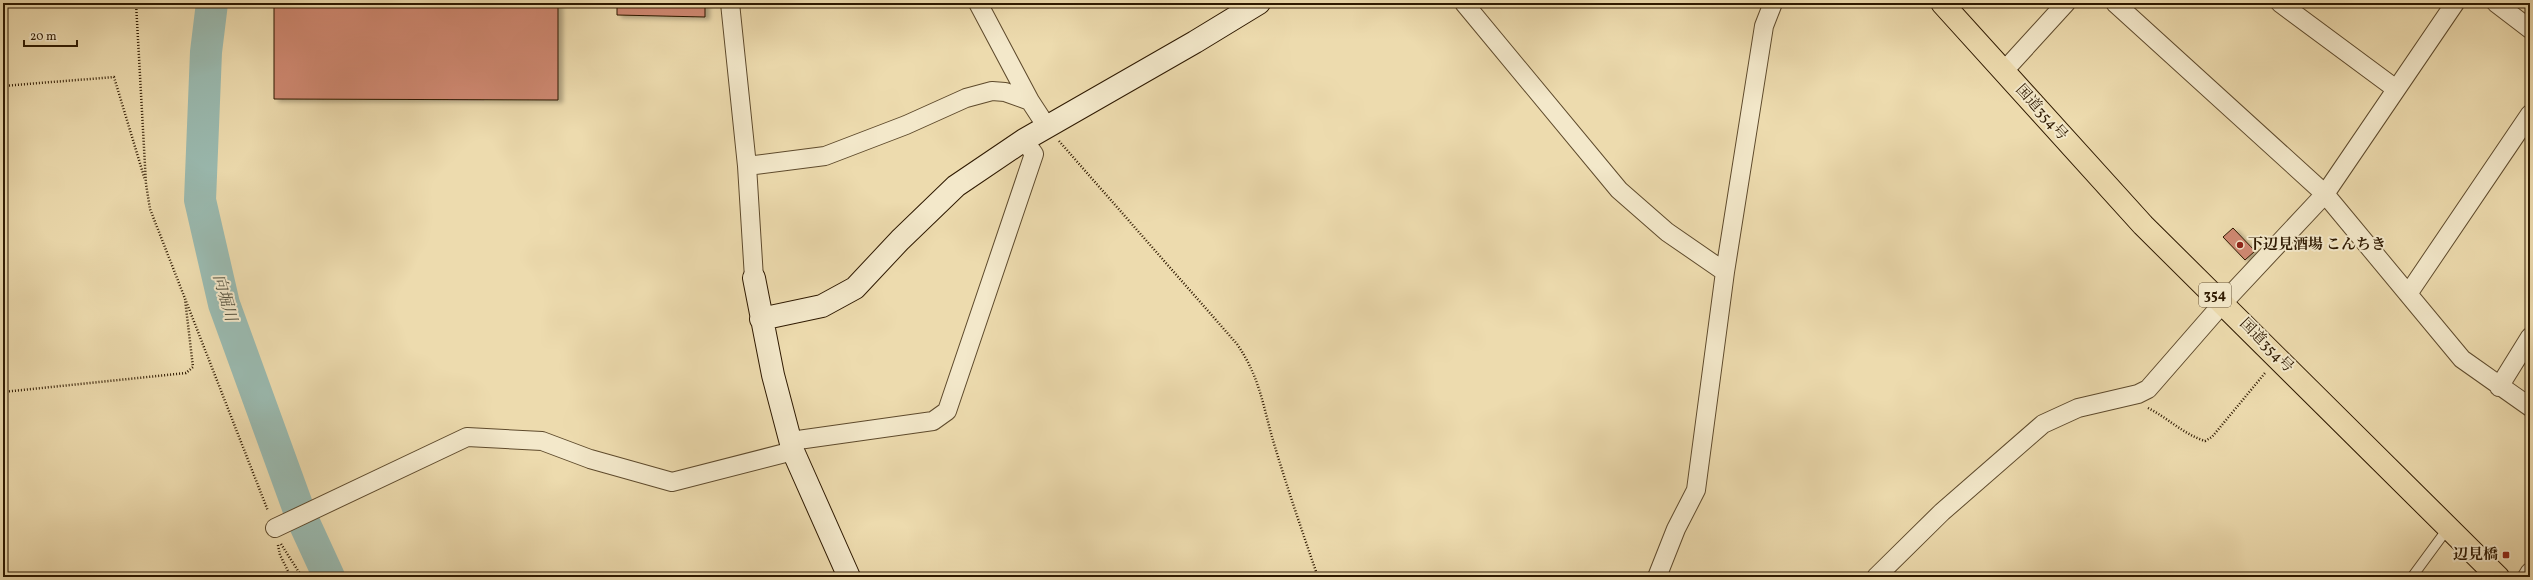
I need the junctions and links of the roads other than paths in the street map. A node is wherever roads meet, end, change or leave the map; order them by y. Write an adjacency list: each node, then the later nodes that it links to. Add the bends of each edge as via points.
1 (730, 3): 19 (street)
2 (978, 3): 15 (street)
3 (1259, 3): 17 (street)
4 (1464, 3): 21 (street, via 1619,190 1667,232)
5 (1772, 3): 21 (street, via 1764,26)
6 (1942, 3): 13 (highway, 国道354号 / 354)
7 (2066, 3): 13 (street)
8 (2115, 3): 20 (street)
9 (2280, 3): 14 (street)
10 (2455, 3): 14 (street)
11 (2496, 3): 12 (street)
12 (2530, 29)
13 (2003, 72): 24 (highway, 国道354号 / 354, via 2143,225)
14 (2396, 89): 20 (street)
15 (1030, 101): 17 (street); 19 (street, via 1005,92 992,91 966,98 906,125 825,156)
16 (2530, 114): 23 (street)
17 (1047, 127): 18 (street)
18 (1024, 140): 25 (street, via 956,186 855,288 822,306); 29 (street, via 1034,154 947,411 933,421)
19 (747, 166): 22 (street)
20 (2325, 194): 23 (street); 24 (street)
21 (1725, 272): 34 (street, via 1696,490)
22 (754, 278): 25 (street)
23 (2408, 294): 27 (street, via 2462,360)
24 (2223, 302): 30 (highway, 国道354号 / 354); 35 (street, via 2148,389 2138,394 2078,408 2043,424 1942,512)
25 (761, 319): 29 (street)
26 (2530, 337): 27 (street)
27 (2499, 387): 28 (street)
28 (2530, 407)
29 (792, 446): 31 (street, via 672,482 590,459 542,440 467,437); 33 (street)
30 (2448, 527): 36 (lane); 37 (highway, 国道354号 / 354)
31 (279, 530)
32 (2530, 572): 38 (street)
33 (849, 577)
34 (1657, 577)
35 (1876, 577)
36 (2412, 577)
37 (2498, 577)
38 (2527, 577)

